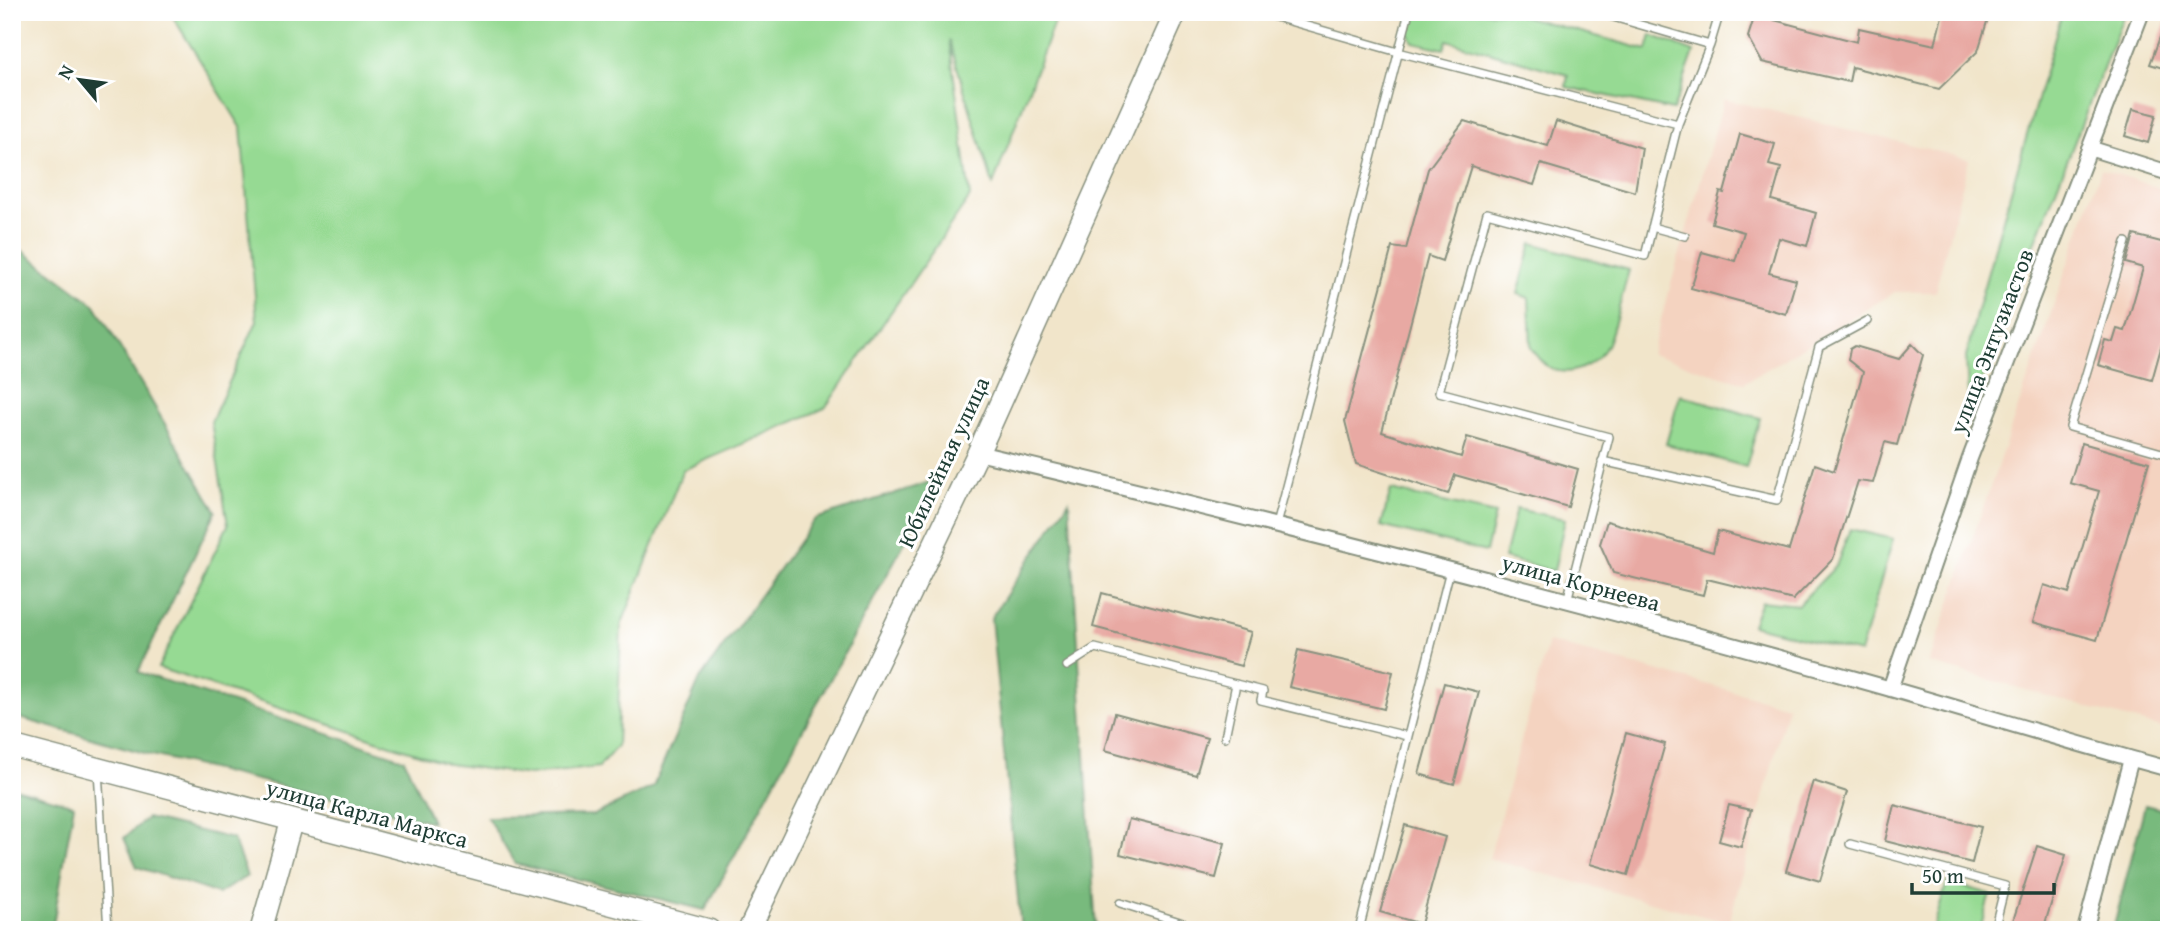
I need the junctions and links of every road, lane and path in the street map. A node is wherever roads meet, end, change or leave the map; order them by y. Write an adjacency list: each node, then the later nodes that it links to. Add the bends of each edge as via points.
1 (1176, 12): 16 (street, Юбилейная улица)
2 (1258, 12): 8 (lane)
3 (1409, 12): 8 (lane)
4 (1596, 12): 7 (lane)
5 (1720, 12): 7 (lane)
6 (2141, 12): 10 (street, улица Энтузиастов)
7 (1710, 44): 9 (lane)
8 (1398, 52): 9 (lane); 19 (lane)
9 (1678, 124): 12 (lane)
10 (2089, 148): 11 (street); 24 (street, улица Энтузиастов, via 1950,513)
11 (2169, 173)
12 (1653, 227): 13 (lane); 18 (lane, via 1645,256 1487,213 1439,392 1609,438)
13 (1685, 236)
14 (2126, 242): 17 (lane, via 2070,427)
15 (1867, 321): 18 (lane, via 1819,347 1777,500)
16 (978, 453): 19 (street, улица Корнеева); 37 (street, Юбилейная улица)
17 (2169, 455)
18 (1602, 461): 21 (lane)
19 (1276, 525): 20 (street, улица Корнеева)
20 (1450, 570): 21 (street, улица Корнеева); 25 (lane)
21 (1567, 602): 24 (street, улица Корнеева)
22 (1067, 666): 23 (lane, via 1095,648)
23 (1236, 684): 25 (lane, via 1263,691 1261,700); 26 (lane)
24 (1890, 689): 28 (street, улица Корнеева)
25 (1407, 736): 39 (lane)
26 (1225, 737)
27 (12, 746): 30 (street, улица Карла Маркса)
28 (2131, 759): 29 (street, улица Корнеева); 41 (street)
29 (2169, 768)
30 (98, 770): 31 (street, улица Карла Маркса); 34 (lane)
31 (292, 820): 35 (street); 36 (street, улица Карла Маркса)
32 (1850, 844): 40 (lane, via 2005,887)
33 (1120, 904): 38 (lane)
34 (108, 930)
35 (261, 930)
36 (709, 930)
37 (748, 930)
38 (1205, 930)
39 (1359, 930)
40 (1994, 930)
41 (2085, 930)

